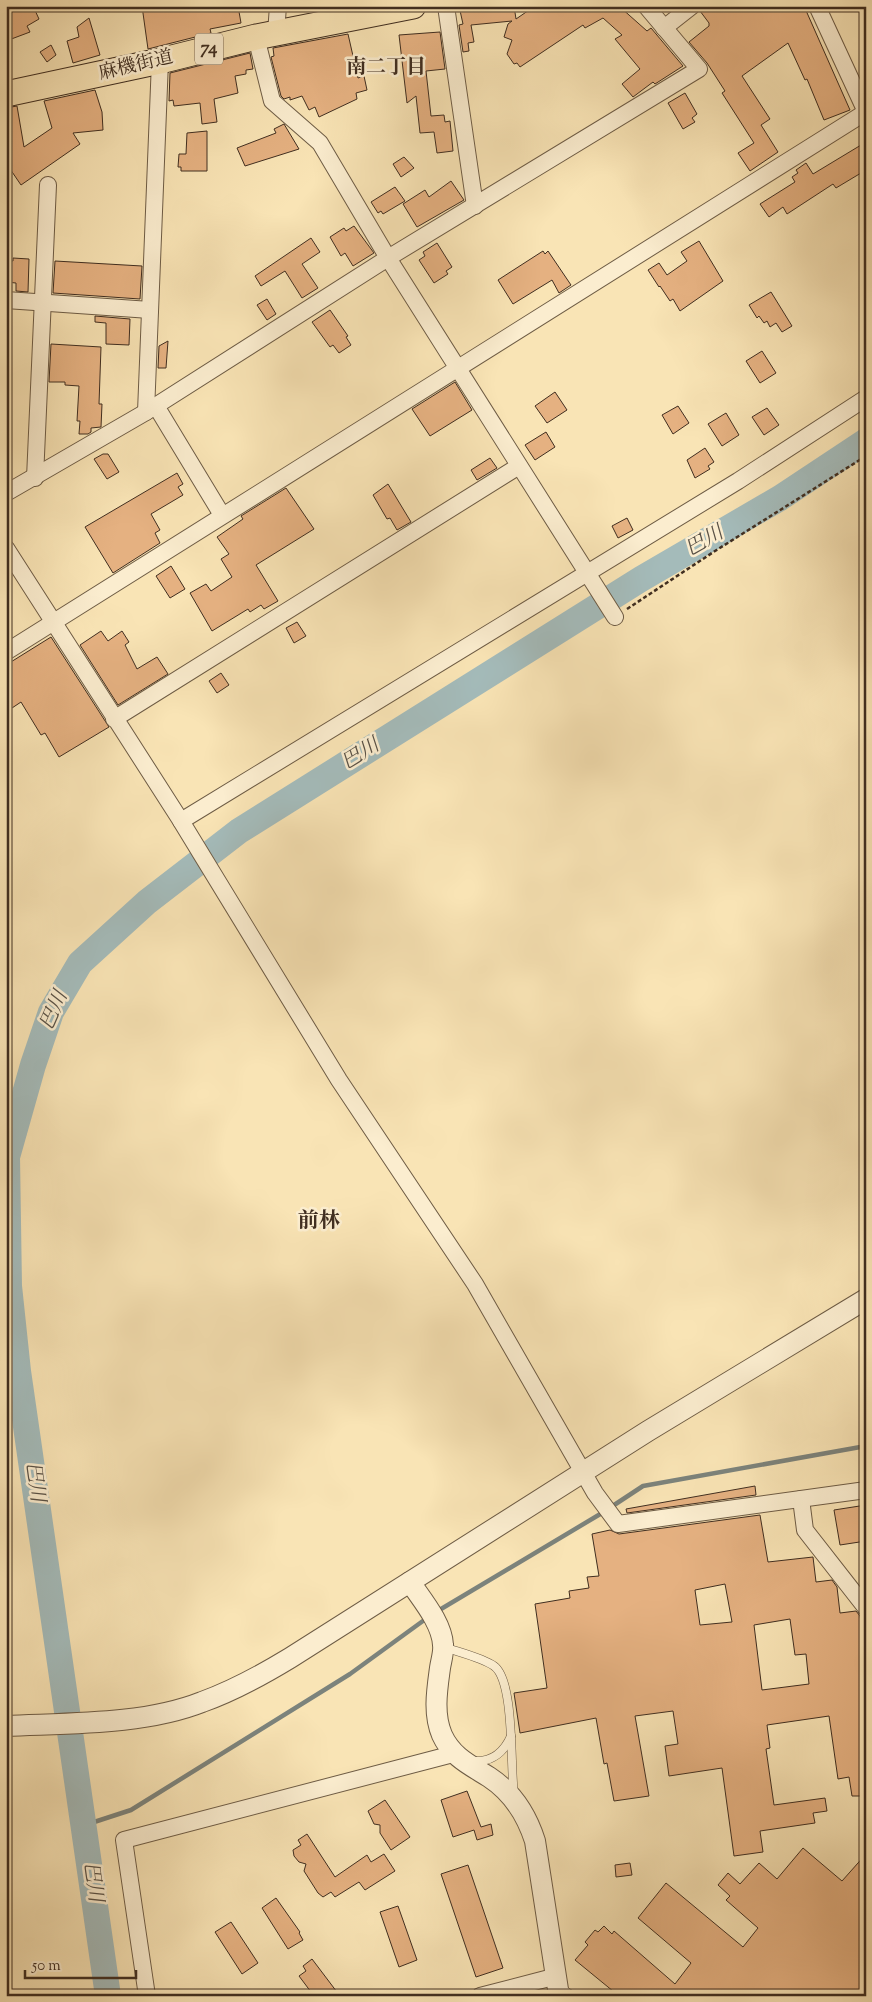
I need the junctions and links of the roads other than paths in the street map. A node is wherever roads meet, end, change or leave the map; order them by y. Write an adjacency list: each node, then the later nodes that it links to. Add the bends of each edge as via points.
1 (278, 6): 8 (street)
2 (413, 6): 8 (main road, 麻機街道 / 74)
3 (446, 6): 13 (street)
4 (646, 6): 7 (street)
5 (692, 6): 7 (street)
6 (817, 6): 11 (street)
7 (664, 28): 13 (street, via 699,69)
8 (266, 35): 9 (main road, 麻機街道 / 74); 14 (street, via 272,101 320,143)
9 (160, 61): 10 (main road, 麻機街道 / 74); 17 (street)
10 (6, 94)
11 (866, 112): 18 (street)
12 (48, 185): 16 (street)
13 (475, 206): 14 (street)
14 (388, 258): 18 (street); 20 (street)
15 (6, 300): 16 (street)
16 (43, 303): 17 (street); 22 (street)
17 (150, 310): 20 (street)
18 (458, 368): 21 (street); 24 (street)
19 (866, 398): 26 (street, via 738,481)
20 (151, 409): 22 (street); 24 (street)
21 (519, 466): 26 (street); 30 (street)
22 (35, 478): 23 (street)
23 (6, 493)
24 (222, 515): 28 (street)
25 (6, 548): 28 (street)
26 (586, 572): 27 (street); 31 (street)
27 (615, 618)
28 (53, 622): 29 (street); 30 (street)
29 (6, 652)
30 (114, 719): 31 (street)
31 (181, 821): 33 (street, via 339,1080 474,1284)
32 (866, 1299): 33 (street)
33 (584, 1472): 35 (street, via 618,1524); 36 (street)
34 (866, 1490): 35 (street)
35 (801, 1499): 37 (street, via 805,1530)
36 (410, 1582): 38 (street); 39 (street, via 290,1658 242,1685 200,1703 156,1714 101,1721)
37 (866, 1608)
38 (443, 1640): 40 (lane, via 494,1666 502,1675); 41 (street, via 437,1722)
39 (6, 1726)
40 (512, 1734): 41 (lane, via 505,1750 493,1758 482,1761); 42 (lane, via 512,1783)
41 (458, 1757): 42 (street, via 490,1778); 44 (street, via 124,1840)
42 (516, 1802): 43 (street, via 535,1841)
43 (562, 1988): 45 (street)
44 (147, 1996)
45 (480, 1996)

